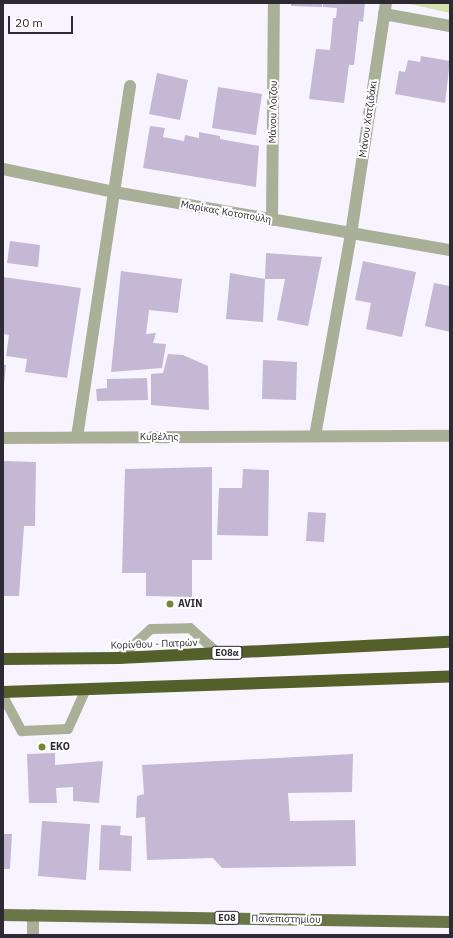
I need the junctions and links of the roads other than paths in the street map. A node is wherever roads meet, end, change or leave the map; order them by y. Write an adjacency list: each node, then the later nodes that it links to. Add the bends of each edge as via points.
1 (274, 3): 7 (street, Μάνου Λοΐζου)
2 (385, 8): 3 (street); 8 (street, Μάνου Χατζιδάκι)
3 (450, 26)
4 (130, 86): 6 (street)
5 (3, 169): 6 (street, Μαρίκας Κοτοπούλη)
6 (114, 192): 7 (street, Μαρίκας Κοτοπούλη); 12 (street)
7 (272, 220): 8 (street, Μαρίκας Κοτοπούλη)
8 (352, 234): 9 (street, Μαρίκας Κοτοπούλη); 10 (street, Μάνου Χατζιδάκι)
9 (450, 250)
10 (315, 436): 11 (street, Κυβέλης); 12 (street, Κυβέλης)
11 (450, 436)
12 (77, 437): 13 (street, Κυβέλης)
13 (3, 438)
14 (450, 642): 15 (highway, Κορίνθου - Πατρών / ΕΟ8α)
15 (219, 654): 16 (highway, Κορίνθου - Πατρών / ΕΟ8α); 16 (lane, via 190,628 151,629)
16 (119, 658): 17 (highway, Κορίνθου - Πατρών / ΕΟ8α)
17 (3, 659)
18 (450, 676): 19 (highway)
19 (86, 689): 20 (highway); 21 (lane, via 68,730 22,731)
20 (3, 692)
21 (3, 696)
22 (3, 915): 23 (main road, Πανεπιστημίου / ΕΟ8)
23 (33, 915): 24 (main road, Πανεπιστημίου / ΕΟ8); 25 (street)
24 (450, 922)
25 (33, 935)

